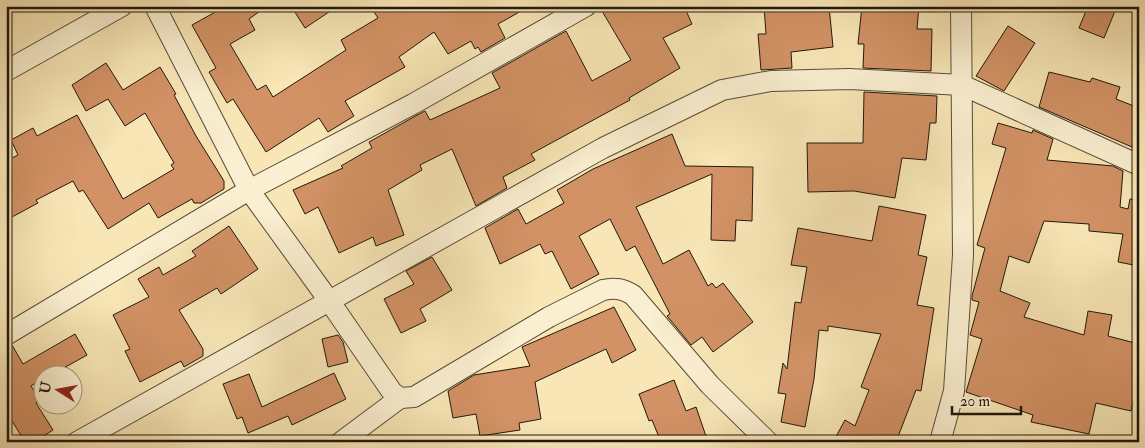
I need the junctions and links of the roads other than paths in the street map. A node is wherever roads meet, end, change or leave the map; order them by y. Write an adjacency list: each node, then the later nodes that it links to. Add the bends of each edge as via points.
1 (122, 6): 5 (street)
2 (154, 6): 8 (street)
3 (586, 6): 8 (street, via 413,104)
4 (961, 6): 6 (street)
5 (6, 71)
6 (962, 85): 7 (street); 9 (street, via 848,79 771,81 722,90 603,148); 15 (street, via 963,255 954,391)
7 (1139, 166)
8 (249, 190): 9 (street); 10 (street)
9 (330, 302): 11 (street, via 392,392); 13 (street)
10 (6, 336)
11 (400, 398): 12 (street); 14 (street, via 414,397 426,391 549,317 612,287 633,296 710,385)
12 (344, 441)
13 (77, 442)
14 (768, 442)
15 (940, 442)

